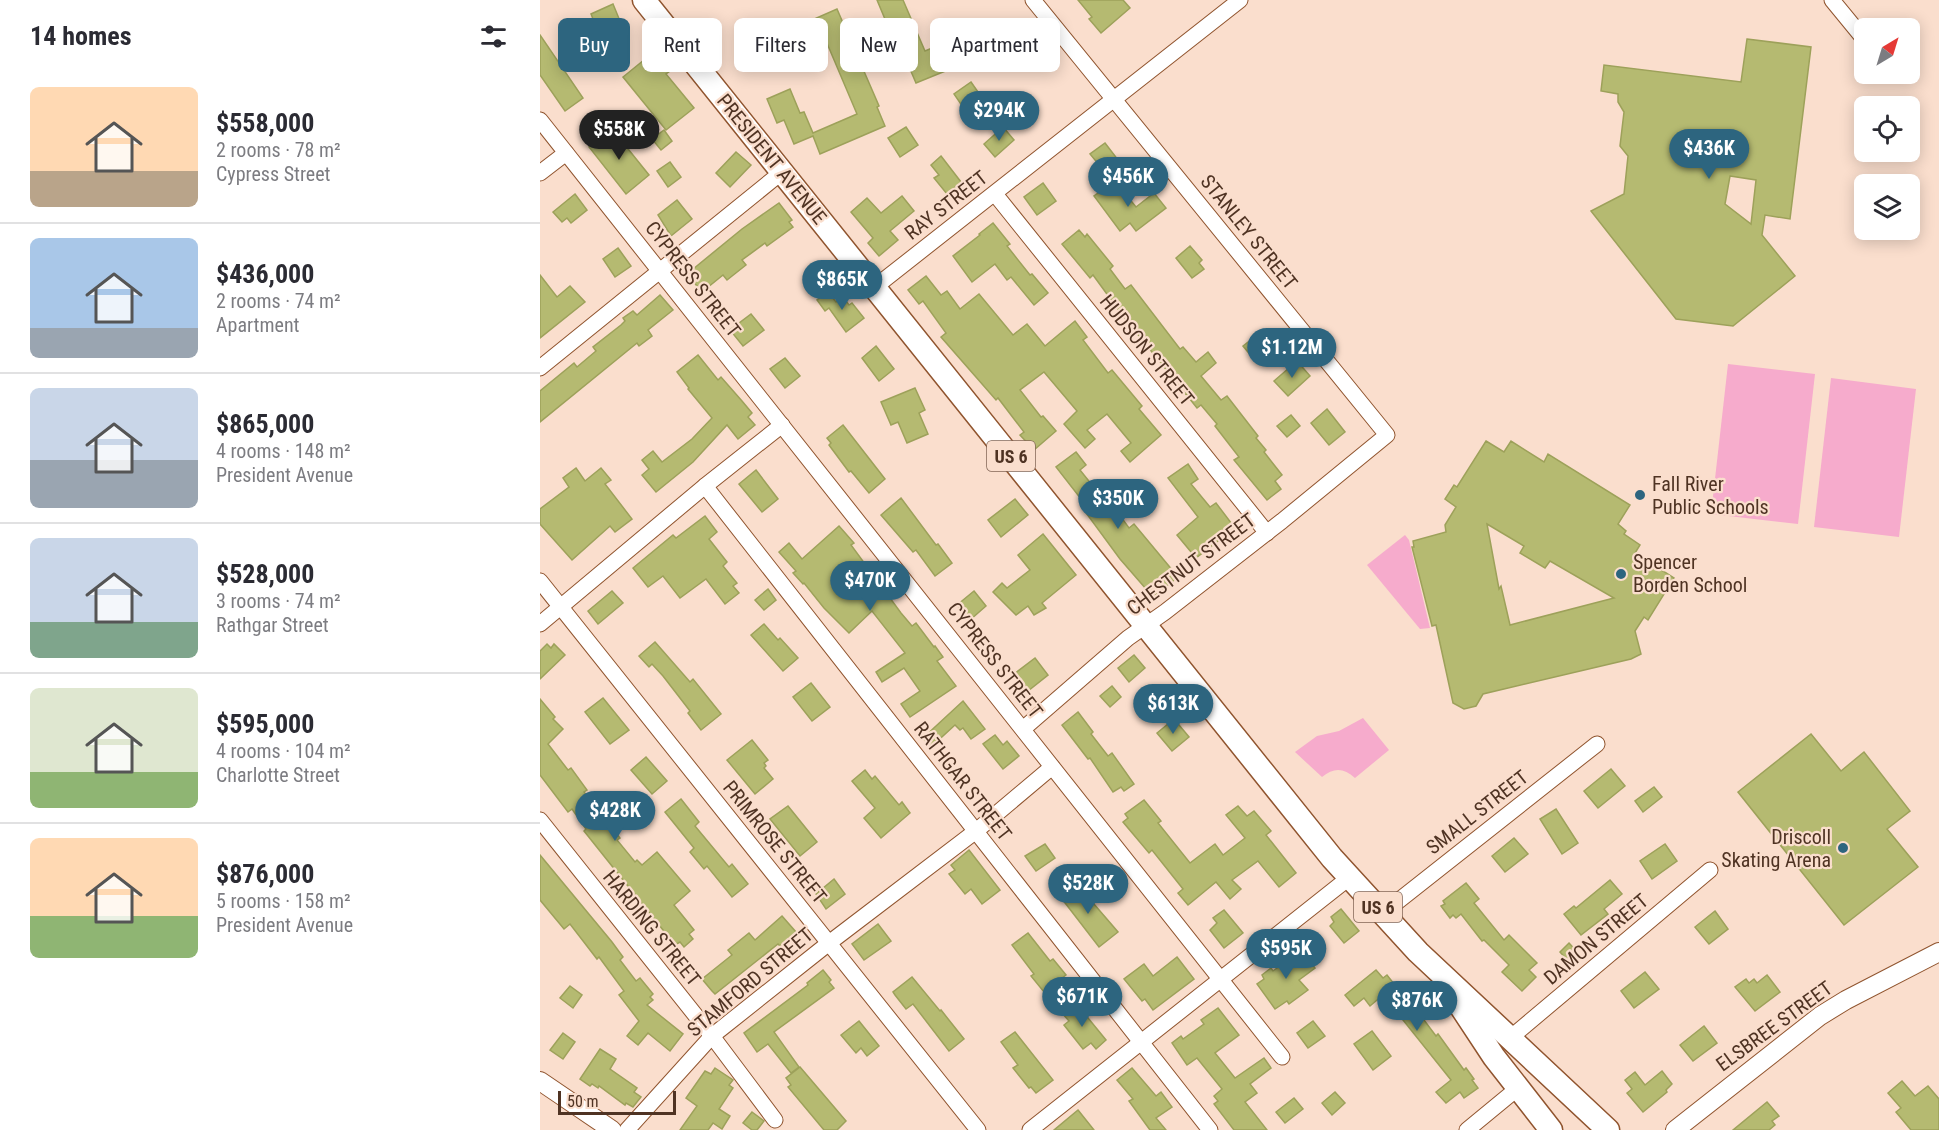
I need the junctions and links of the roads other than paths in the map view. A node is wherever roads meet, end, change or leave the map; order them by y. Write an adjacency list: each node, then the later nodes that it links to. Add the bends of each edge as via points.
1 (645, 0): 9 (main road, PRESIDENT AVENUE / US 6)
2 (1033, 0): 6 (street, STANLEY STREET)
3 (1240, 0): 6 (street, RAY STREET)
4 (1832, 0): 5 (street)
5 (1854, 27)
6 (1113, 99): 11 (street, RAY STREET); 16 (street, STANLEY STREET)
7 (540, 120): 8 (street, CYPRESS STREET)
8 (566, 153): 10 (street); 12 (street, CYPRESS STREET)
9 (782, 172): 12 (street); 13 (main road, PRESIDENT AVENUE / US 6)
10 (540, 173)
11 (995, 194): 13 (street, RAY STREET); 18 (street, HUDSON STREET)
12 (659, 271): 14 (street); 15 (street, CYPRESS STREET)
13 (875, 287): 22 (main road, PRESIDENT AVENUE / US 6)
14 (540, 368)
15 (782, 425): 17 (street); 23 (street, CYPRESS STREET)
16 (1388, 435): 18 (street, CHESTNUT STREET)
17 (705, 486): 20 (street); 27 (street, RATHGAR STREET)
18 (1267, 533): 22 (street, CHESTNUT STREET)
19 (540, 581): 20 (street, PRIMROSE STREET)
20 (560, 606): 21 (street); 31 (street, PRIMROSE STREET)
21 (540, 624)
22 (1146, 626): 23 (street, CHESTNUT STREET); 29 (main road, PRESIDENT AVENUE / US 6)
23 (1023, 729): 25 (street, CYPRESS STREET)
24 (1597, 744): 30 (street, SMALL STREET)
25 (1052, 767): 27 (street, STAMFORD STREET); 34 (street, CYPRESS STREET)
26 (540, 820): 35 (street, HARDING STREET)
27 (976, 831): 31 (street, STAMFORD STREET); 37 (street, RATHGAR STREET)
28 (1710, 870): 36 (street, DAMON STREET)
29 (1350, 878): 30 (main road, PRESIDENT AVENUE / US 6); 34 (street)
30 (1383, 913): 33 (main road, PRESIDENT AVENUE / US 6)
31 (829, 943): 35 (street, STAMFORD STREET); 44 (street, PRIMROSE STREET)
32 (1939, 952): 50 (street, ELSBREE STREET, via 1820,1016)
33 (1437, 970): 36 (main road, PRESIDENT AVENUE / US 6); 40 (main road)
34 (1221, 980): 37 (street); 38 (street, CYPRESS STREET)
35 (712, 1036): 41 (street, HARDING STREET); 43 (street, STAMFORD STREET)
36 (1509, 1039): 49 (main road, PRESIDENT AVENUE / US 6)
37 (1142, 1042): 45 (street); 46 (street, RATHGAR STREET)
38 (1282, 1057)
39 (540, 1081): 42 (street)
40 (1518, 1088): 47 (street); 48 (main road)
41 (775, 1120)
42 (612, 1130)
43 (627, 1130)
44 (978, 1130)
45 (1030, 1130)
46 (1210, 1130)
47 (1467, 1130)
48 (1551, 1130)
49 (1608, 1130)
50 (1675, 1130)

